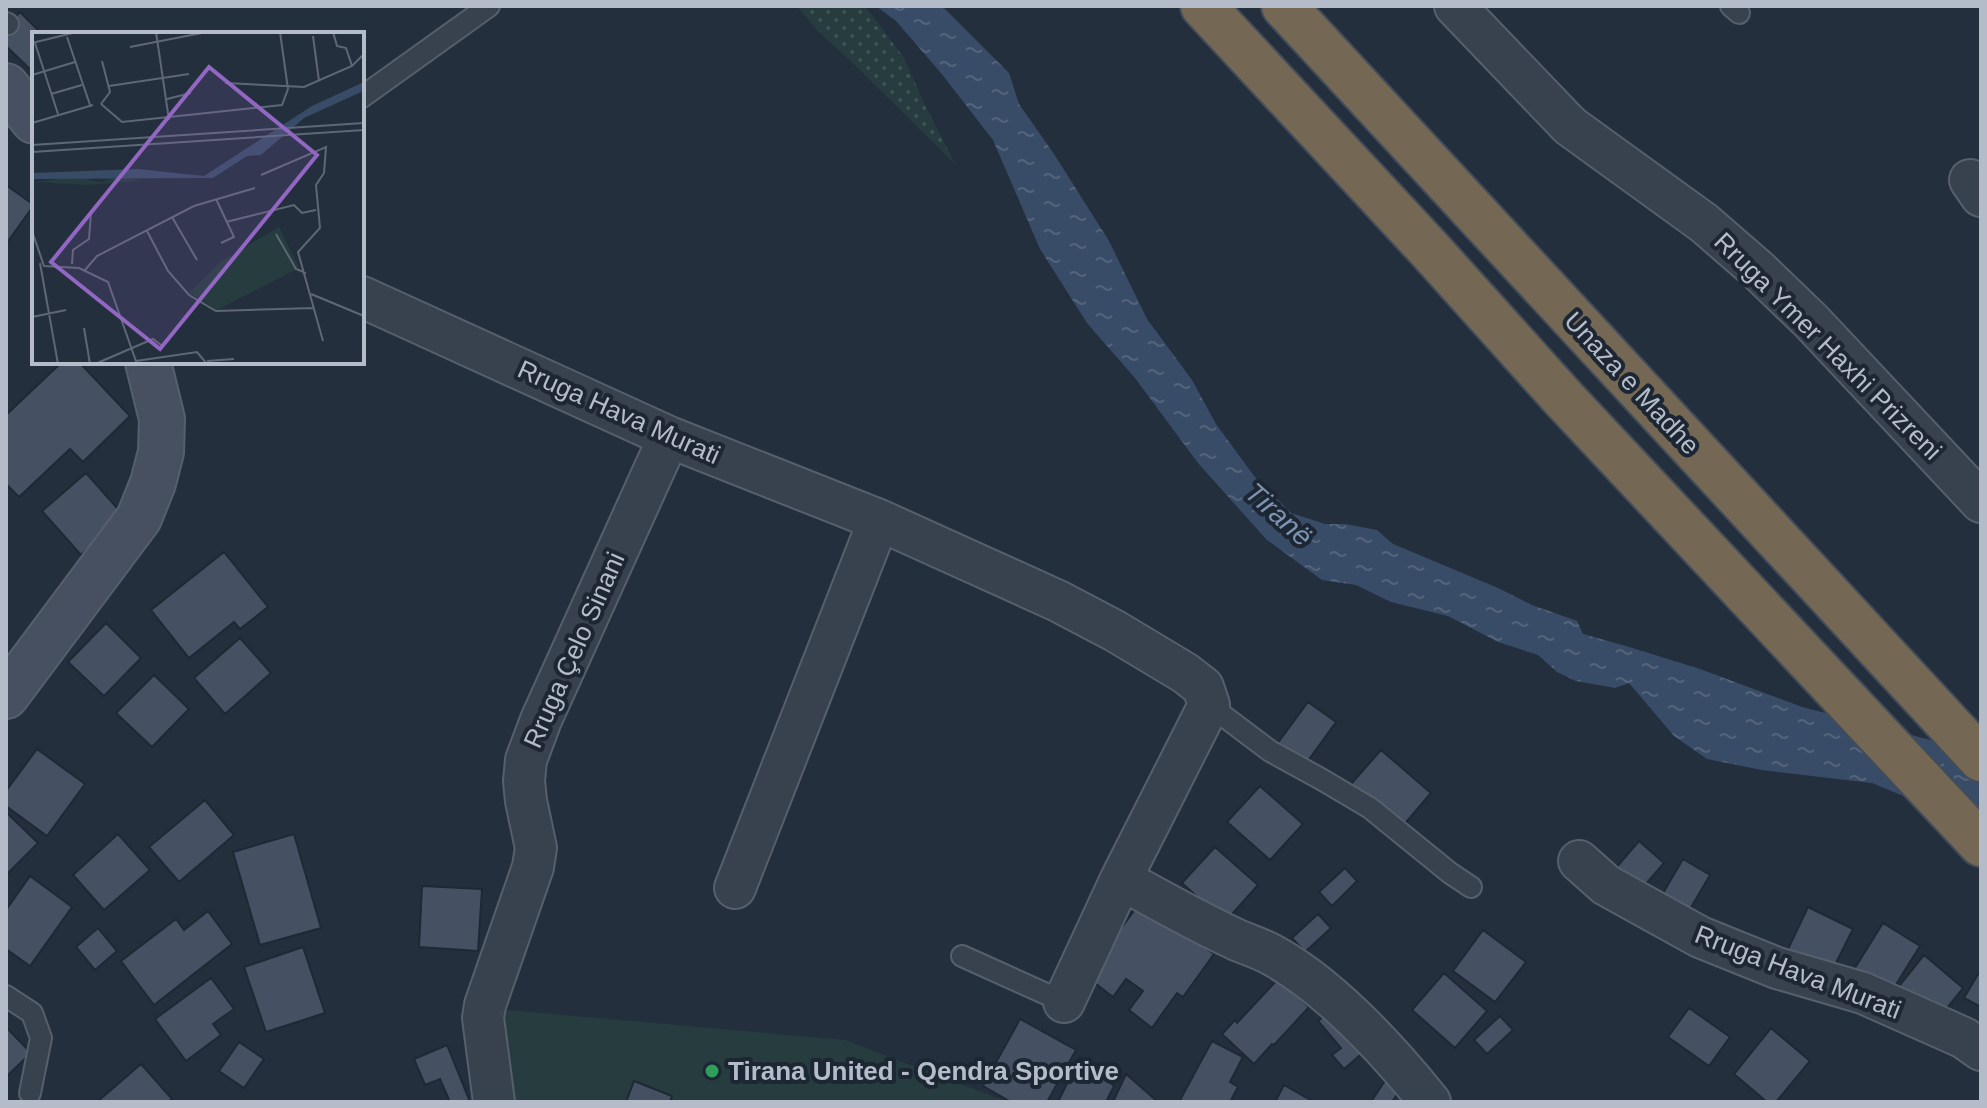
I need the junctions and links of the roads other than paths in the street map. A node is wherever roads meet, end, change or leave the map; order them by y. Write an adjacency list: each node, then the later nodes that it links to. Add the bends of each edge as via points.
1 (489, 6): 6 (lane)
2 (1203, 6): 16 (highway)
3 (1284, 6): 15 (highway, Unaza e Madhe)
4 (1462, 9): 11 (street, Rruga Ymer Haxhi Prizreni, via 1570,126 1704,223 1757,269)
5 (6, 86): 7 (main road)
6 (364, 96)
7 (32, 118)
8 (364, 298): 10 (street, Rruga Hava Murati)
9 (148, 364): 13 (main road, via 162,441 139,518)
10 (669, 437): 12 (street, Rruga Hava Murati); 26 (street, Rruga Çelo Sinani, via 526,760 526,801 536,848 533,867 483,1018)
11 (1981, 502)
12 (879, 520): 14 (street, Rruga Hava Murati, via 1115,631 1203,687); 20 (street)
13 (6, 696)
14 (1209, 705): 18 (street); 19 (lane, Rruga Hava Murati, via 1270,751 1370,808)
15 (1981, 759)
16 (1981, 844)
17 (1579, 861): 24 (street, Rruga Hava Murati, via 1606,885 1700,937 1777,968 1863,993)
18 (1121, 879): 23 (street); 27 (street, via 1306,977 1357,1020)
19 (1471, 887)
20 (735, 888)
21 (962, 956): 23 (lane)
22 (6, 996): 25 (lane, via 32,1013 41,1038)
23 (1064, 1002)
24 (1981, 1050)
25 (30, 1093)
26 (494, 1102)
27 (1430, 1102)

